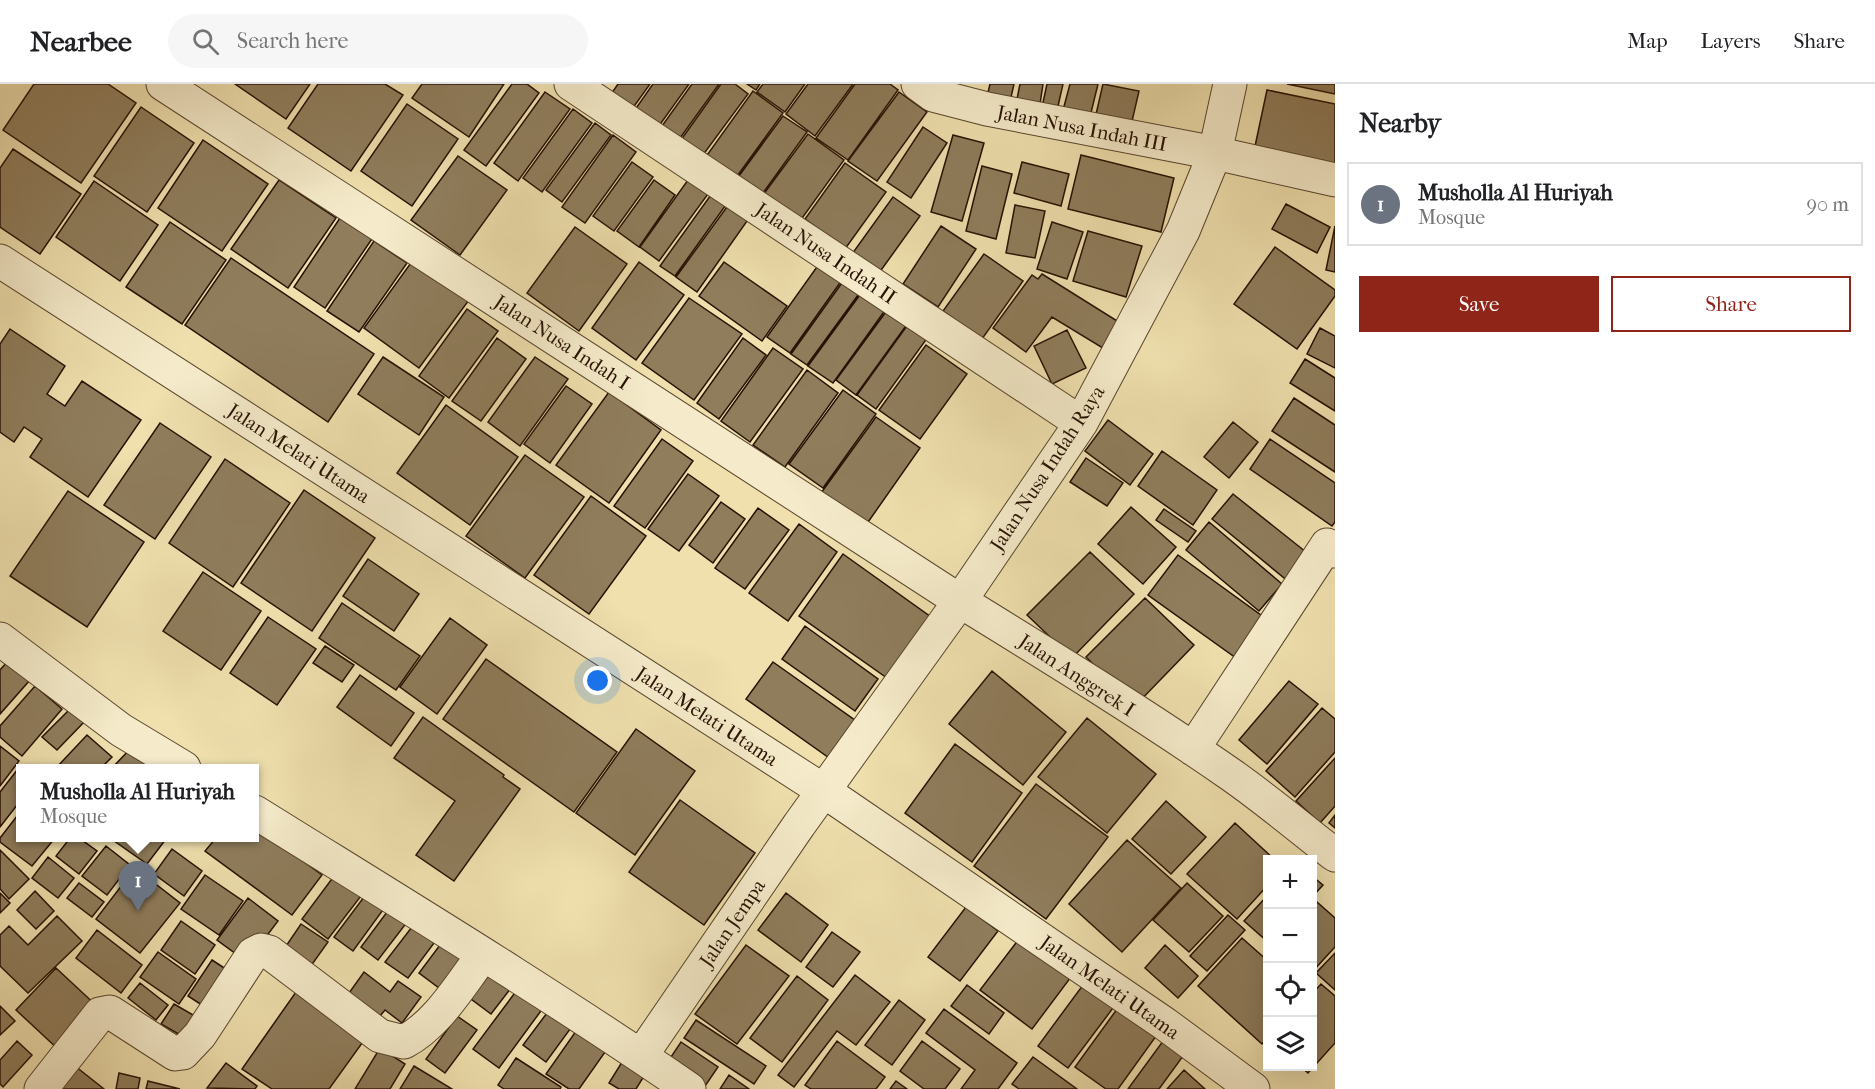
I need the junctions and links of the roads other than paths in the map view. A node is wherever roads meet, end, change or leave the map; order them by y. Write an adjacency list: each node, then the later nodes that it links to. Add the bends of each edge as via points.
1 (570, 84): 8 (street, Jalan Nusa Indah II)
2 (918, 84): 5 (street, Jalan Nusa Indah III, via 933,95 987,109)
3 (1230, 84): 5 (street, Jalan Nusa Indah Raya)
4 (176, 87): 10 (street, Jalan Nusa Indah I)
5 (1215, 153): 6 (street, Jalan Nusa Indah III); 8 (street, Jalan Nusa Indah Raya, via 1183,231)
6 (1335, 180)
7 (0, 261): 14 (street, Jalan Melati Utama)
8 (1081, 423): 10 (street, Jalan Nusa Indah Raya)
9 (1332, 543): 12 (street)
10 (960, 601): 12 (street, Jalan Anggrek I); 14 (street, Jalan Nusa Indah Raya)
11 (0, 639): 13 (street, via 121,730)
12 (1193, 749): 16 (street, Jalan Anggrek I)
13 (177, 764)
14 (824, 791): 18 (street, Jalan Jempa); 21 (street, Jalan Melati Utama, via 1165,1024)
15 (259, 815): 17 (street)
16 (1335, 855)
17 (483, 955): 18 (street); 19 (street, via 443,1008 418,1034 404,1042 380,1036 269,952 261,950 253,954 200,1035 183,1053 175,1054 110,1012 102,1012)
18 (641, 1056): 20 (street)
19 (42, 1089)
20 (689, 1089)
21 (1253, 1089)

